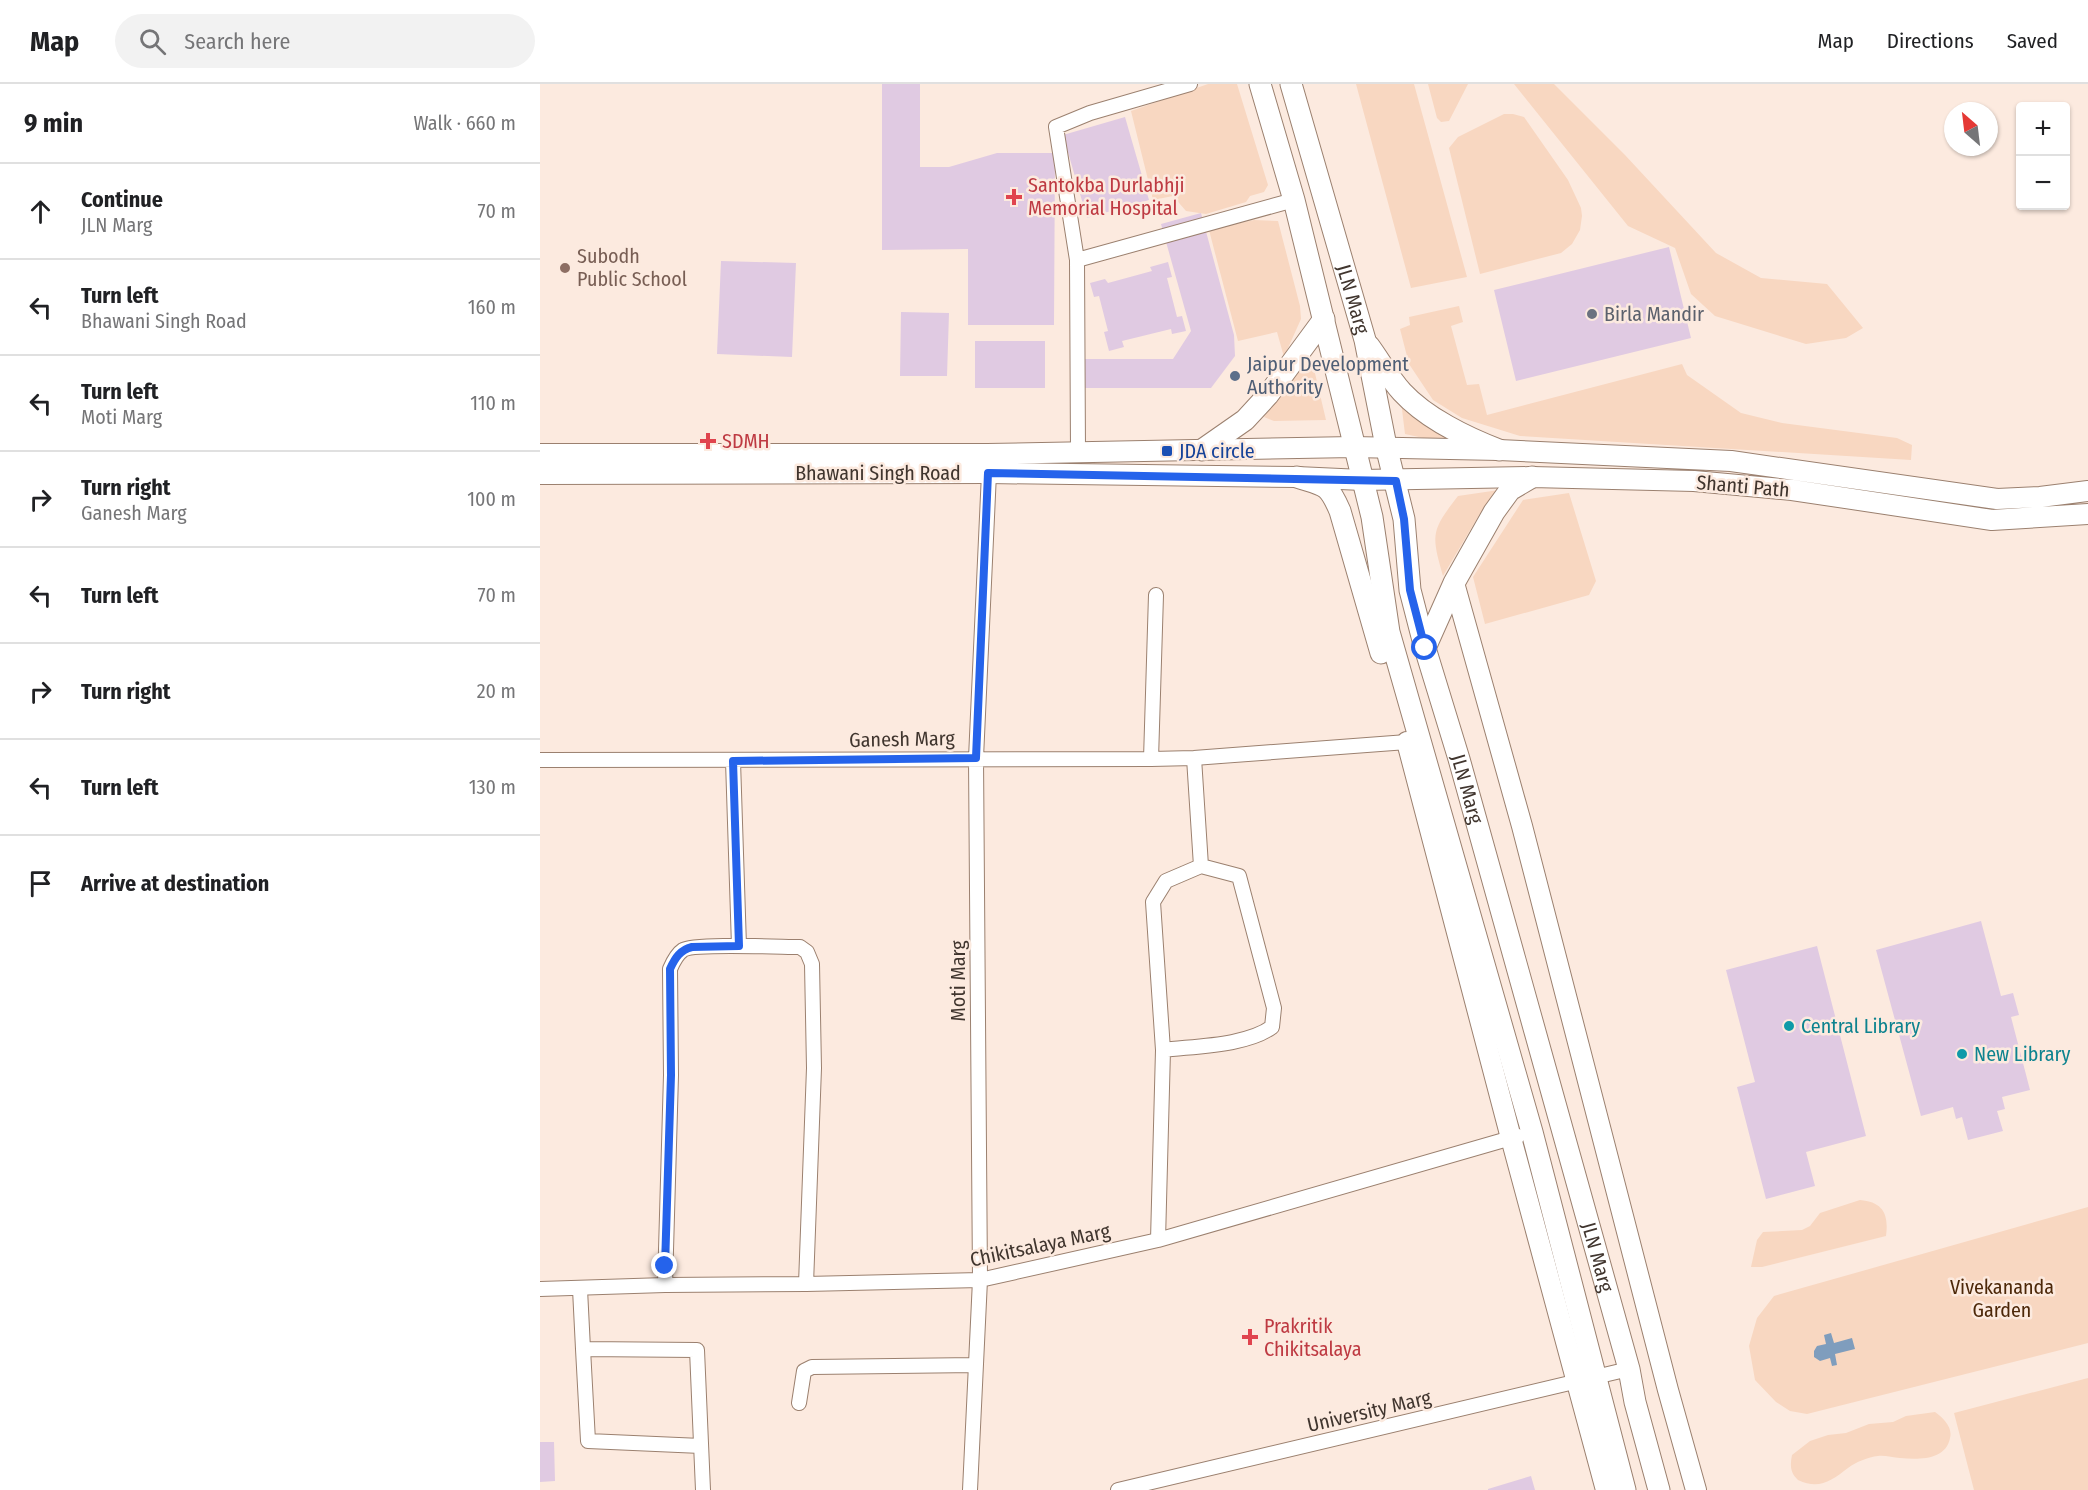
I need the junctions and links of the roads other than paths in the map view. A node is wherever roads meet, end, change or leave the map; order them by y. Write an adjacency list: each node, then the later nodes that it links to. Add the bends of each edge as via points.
1 (1190, 84): 5 (street, via 1056,127)
2 (1260, 84): 4 (main road, JLN Marg)
3 (1291, 84): 7 (main road, JLN Marg)
4 (1294, 200): 5 (street); 6 (main road, JLN Marg)
5 (1077, 260): 12 (street)
6 (1324, 319): 8 (main road, JLN Marg); 10 (main road, via 1245,420)
7 (1365, 341): 9 (main road, JLN Marg); 11 (main road, via 1404,394 1436,419)
8 (1353, 447): 9 (main road, Bhawani Singh Road); 10 (main road, Bhawani Singh Road); 18 (main road, JLN Marg)
9 (1386, 447): 11 (main road, Bhawani Singh Road); 19 (main road, JLN Marg)
10 (1202, 450): 12 (main road, Bhawani Singh Road)
11 (1499, 450): 20 (main road, Bhawani Singh Road, via 1731,460 1997,499)
12 (1078, 452): 13 (main road, Bhawani Singh Road)
13 (540, 454)
14 (988, 473): 15 (main road, Bhawani Singh Road); 16 (main road, Bhawani Singh Road); 26 (street, Moti Marg)
15 (540, 474)
16 (1297, 477): 18 (main road, Bhawani Singh Road); 25 (main road, via 1332,492)
17 (1532, 477): 19 (main road, Shanti Path); 21 (main road, Shanti Path, via 1694,481 1792,490 1992,520); 22 (main road, via 1510,490)
18 (1362, 480): 19 (main road, Bhawani Singh Road); 25 (main road, JLN Marg)
19 (1396, 481): 24 (main road, JLN Marg, via 1404,519 1410,590)
20 (2088, 491)
21 (2088, 514)
22 (1454, 583): 24 (main road); 54 (main road, via 1522,826)
23 (1156, 595): 28 (street)
24 (1425, 648): 44 (main road, JLN Marg)
25 (1414, 744): 27 (street, Ganesh Marg); 34 (main road, JLN Marg); 35 (main road)
26 (976, 758): 28 (street, Ganesh Marg); 30 (street, Ganesh Marg); 37 (street, Moti Marg)
27 (1194, 758): 28 (street, Ganesh Marg); 31 (street)
28 (1151, 759)
29 (540, 760): 30 (street, Ganesh Marg)
30 (733, 761): 32 (street)
31 (1201, 866): 33 (street, via 1166,881 1154,902); 33 (street, via 1239,876 1274,1008 1272,1027 1238,1041)
32 (739, 946): 38 (street, via 800,947 812,964 814,1068); 39 (street, via 684,949 670,969)
33 (1163, 1050): 36 (street)
34 (1532, 1132): 35 (street, Chikitsalaya Marg); 45 (main road, JLN Marg)
35 (1511, 1138): 36 (street, Chikitsalaya Marg); 45 (main road)
36 (1158, 1240): 37 (street, Chikitsalaya Marg)
37 (980, 1280): 38 (street, Chikitsalaya Marg); 43 (street, Moti Marg)
38 (806, 1284): 39 (street, Chikitsalaya Marg)
39 (665, 1285): 41 (street, Chikitsalaya Marg)
40 (540, 1289): 41 (street, Chikitsalaya Marg)
41 (580, 1289): 42 (street)
42 (583, 1348): 47 (street, via 588,1441); 47 (street, via 697,1350)
43 (976, 1365): 46 (street, via 812,1367 804,1371); 49 (street, Moti Marg)
44 (1629, 1370): 45 (street, University Marg); 53 (main road, JLN Marg)
45 (1587, 1380): 50 (street, University Marg); 51 (main road); 52 (main road, JLN Marg)
46 (799, 1403)
47 (701, 1446): 48 (street)
48 (703, 1490)
49 (970, 1490)
50 (1118, 1490)
51 (1606, 1490)
52 (1625, 1490)
53 (1659, 1490)
54 (1696, 1490)

